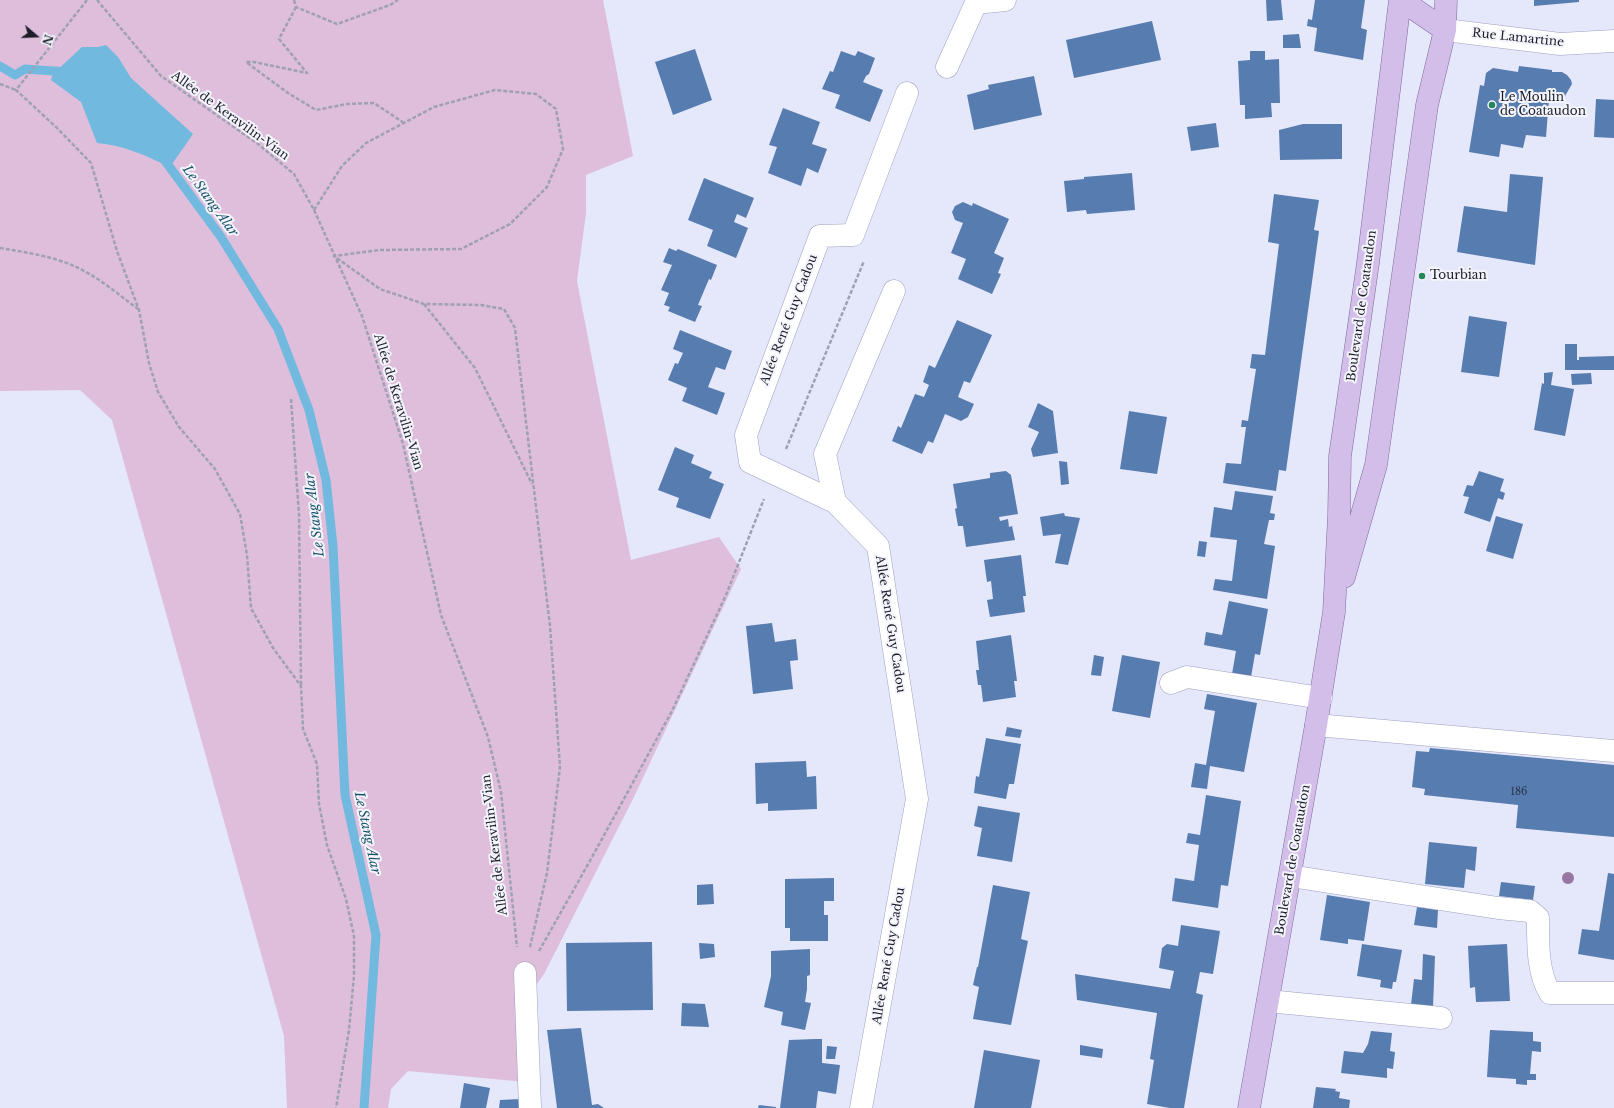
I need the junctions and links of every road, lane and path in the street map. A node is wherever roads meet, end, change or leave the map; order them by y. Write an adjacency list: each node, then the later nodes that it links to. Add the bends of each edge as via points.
1 (87, 0): 13 (path)
2 (97, 0): 16 (path, Allée de Keravilin-Vian, via 161,76 258,144 294,174)
3 (294, 0): 8 (path)
4 (398, 0): 8 (path, via 338,24)
5 (1005, 0): 11 (street, via 976,3)
6 (1401, 0): 9 (main road); 27 (main road, Boulevard de Coataudon, via 1368,263 1340,456)
7 (1446, 0): 9 (main road, Boulevard de Coataudon)
8 (296, 7): 15 (path, via 279,40 307,73 246,62 316,110 347,104 374,103)
9 (1445, 30): 10 (street, Rue Lamartine, via 1560,44); 27 (main road, Boulevard de Coataudon, via 1427,105 1376,465)
10 (1614, 41)
11 (947, 66)
12 (0, 84): 13 (path)
13 (16, 90): 22 (path, via 56,126 91,163 117,251)
14 (907, 93): 24 (street, Allée René Guy Cadou, via 853,235 820,236 746,435 750,462)
15 (404, 123): 16 (path, via 366,143 347,162); 18 (path, via 434,107 495,90 536,94 556,109 563,149 547,187 510,224 461,248 380,250)
16 (314, 210): 18 (path, Allée de Keravilin-Vian)
17 (0, 248): 22 (path, via 74,266 114,290)
18 (334, 256): 21 (path, via 380,289); 34 (path, Allée de Keravilin-Vian, via 362,316 403,444 441,615 488,737 500,792 516,947)
19 (865, 258): 24 (path)
20 (894, 291): 26 (street, via 825,454)
21 (424, 304): 25 (path, via 475,368); 25 (path, via 481,305 504,309 515,328)
22 (139, 310): 29 (path, via 149,363 158,392 178,427 215,469 240,514 247,555 251,608 273,648)
23 (291, 399): 29 (path, via 299,515)
24 (775, 474): 26 (street, Allée René Guy Cadou); 34 (path, via 726,595 672,711 545,942)
25 (534, 487): 34 (path, via 550,626 560,767 547,873)
26 (835, 502): 40 (street, Allée René Guy Cadou, via 878,546 917,799)
27 (1334, 612): 30 (main road, Boulevard de Coataudon)
28 (1171, 682): 30 (street, via 1187,677)
29 (301, 686): 38 (path, via 303,729 317,764 318,804 327,845 346,899 354,936 354,976 349,1030)
30 (1321, 698): 31 (main road, Boulevard de Coataudon)
31 (1316, 725): 32 (street); 33 (main road, Boulevard de Coataudon)
32 (1614, 751)
33 (1290, 876): 35 (street, via 1530,911 1538,918 1538,944 1542,969 1550,993); 36 (main road, Boulevard de Coataudon)
34 (525, 973): 39 (street)
35 (1614, 993)
36 (1268, 1001): 37 (street); 41 (main road, Boulevard de Coataudon)
37 (1441, 1018)
38 (336, 1108)
39 (530, 1108)
40 (862, 1108)
41 (1249, 1108)

